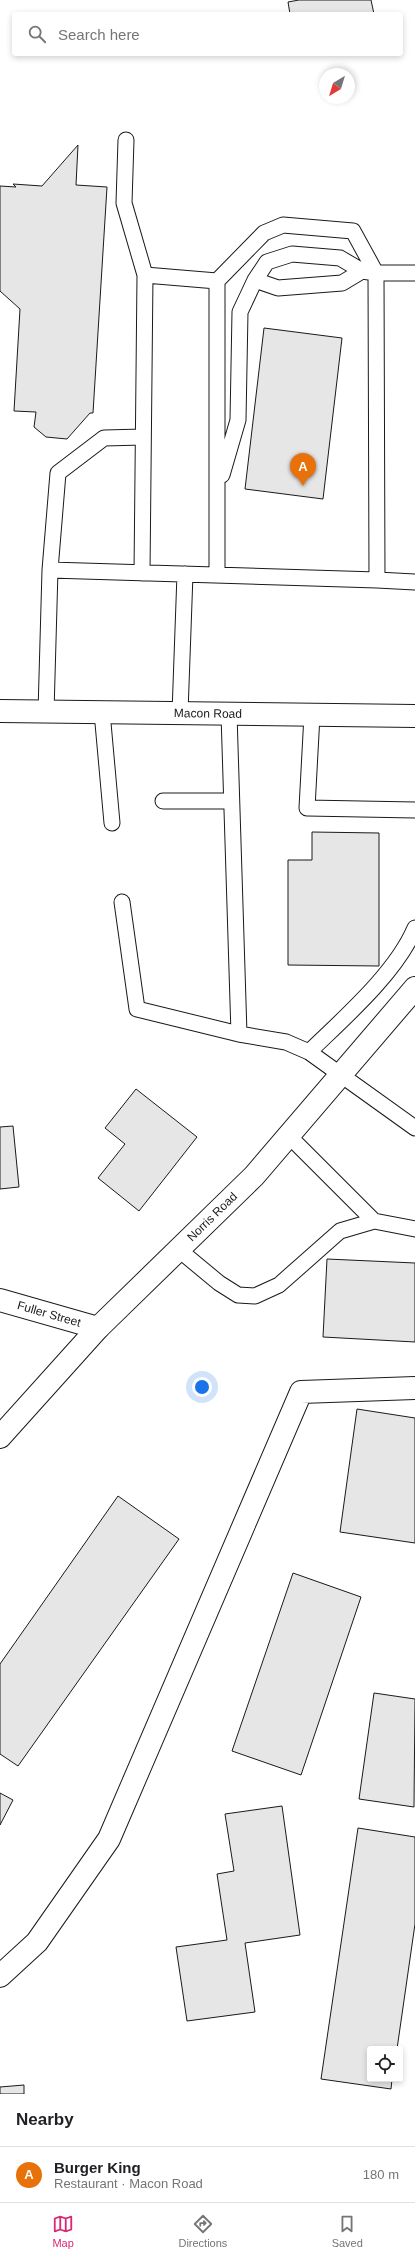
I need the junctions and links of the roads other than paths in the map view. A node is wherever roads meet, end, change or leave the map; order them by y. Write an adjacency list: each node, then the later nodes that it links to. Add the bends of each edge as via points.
1 (126, 140): 4 (lane, via 124,204)
2 (369, 272): 3 (lane); 5 (lane, via 342,283 278,288); 5 (lane, via 340,258 292,254 267,262); 6 (lane, via 353,231 283,225 264,234); 13 (lane)
3 (415, 273)
4 (145, 275): 6 (lane); 7 (lane)
5 (255, 280): 8 (lane, via 240,312 238,420)
6 (217, 281): 8 (lane)
7 (144, 437): 9 (lane, via 104,438 58,473); 10 (lane)
8 (217, 492): 12 (lane)
9 (50, 570): 10 (lane); 16 (lane)
10 (142, 573): 11 (lane)
11 (185, 574): 12 (lane); 18 (lane)
12 (217, 575): 13 (lane)
13 (377, 580): 14 (lane)
14 (415, 582)
15 (0, 711): 16 (street, Macon Road)
16 (46, 712): 17 (street, Macon Road)
17 (102, 712): 18 (street, Macon Road); 25 (lane)
18 (180, 713): 19 (street, Macon Road)
19 (229, 714): 20 (street, Macon Road); 23 (lane)
20 (312, 715): 21 (street, Macon Road); 24 (lane, via 307,808)
21 (415, 716)
22 (163, 801): 23 (lane)
23 (231, 801): 29 (lane)
24 (415, 810)
25 (112, 823)
26 (122, 902): 29 (lane, via 137,1009)
27 (415, 928): 30 (lane, via 409,943 370,991)
28 (415, 988): 31 (street, Norris Road)
29 (239, 1034): 30 (lane, via 286,1042)
30 (309, 1052): 31 (lane)
31 (341, 1074): 32 (lane); 33 (street, Norris Road)
32 (415, 1128)
33 (288, 1135): 34 (lane); 36 (street, Norris Road, via 254,1176)
34 (374, 1221): 35 (lane); 36 (lane, via 340,1231 279,1285 255,1296 238,1295 219,1283)
35 (415, 1229)
36 (178, 1249): 38 (street, Norris Road)
37 (0, 1300): 38 (street, Fuller Street)
38 (98, 1328): 40 (street, Norris Road)
39 (415, 1388): 41 (street, via 301,1392 109,1839 37,1942)
40 (0, 1437)
41 (0, 1976)

